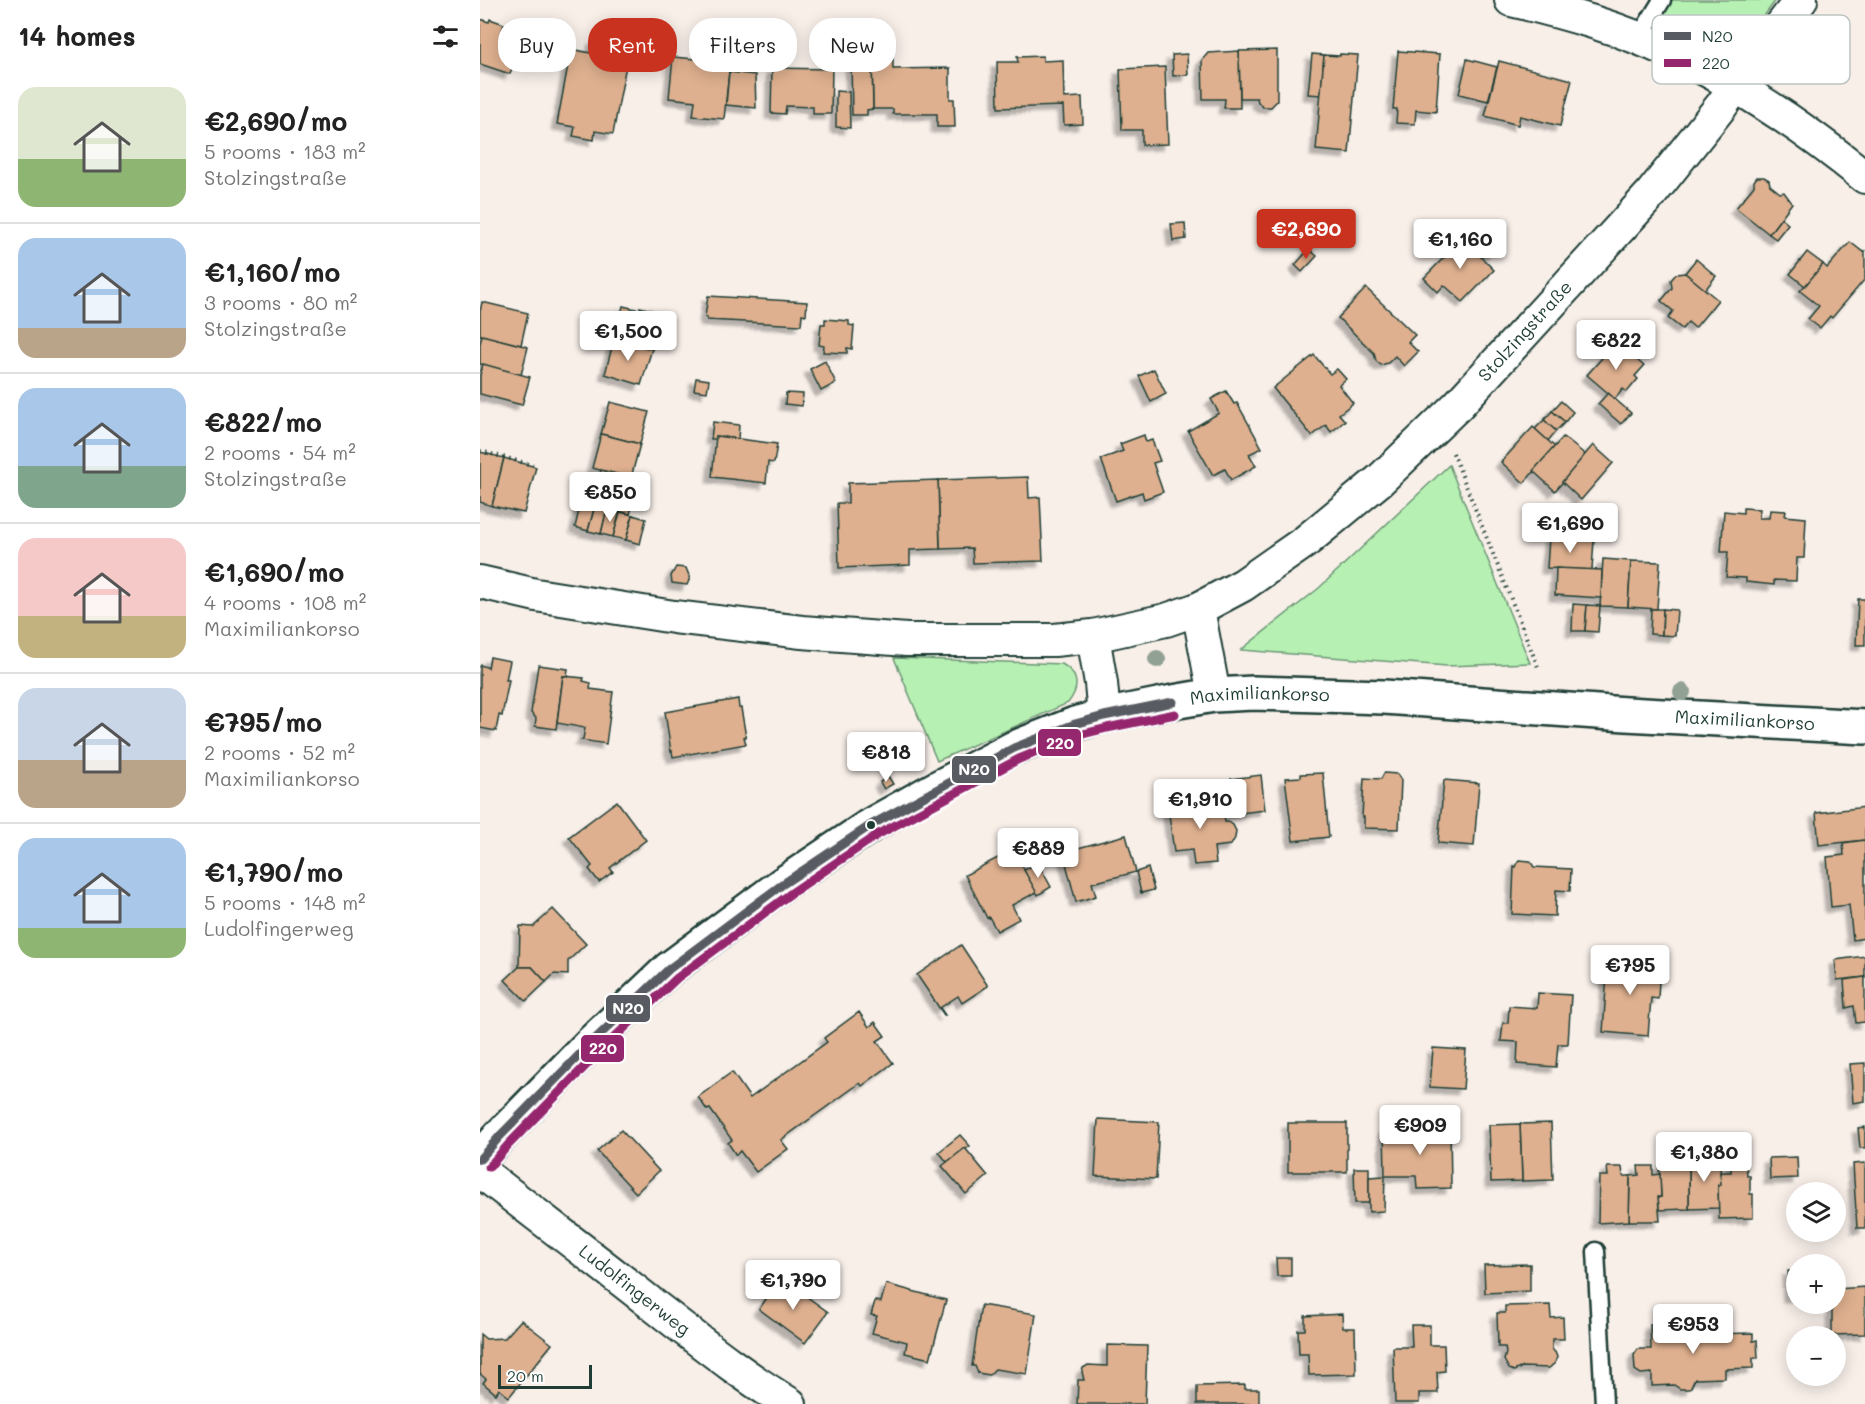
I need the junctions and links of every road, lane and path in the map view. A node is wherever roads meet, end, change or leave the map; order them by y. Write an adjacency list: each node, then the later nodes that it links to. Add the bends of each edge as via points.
1 (1511, 0): 7 (street, via 1579,17)
2 (1662, 0): 4 (lane)
3 (1801, 0): 5 (street, Stolzingstraße)
4 (1653, 15)
5 (1789, 15)
6 (1652, 16): 7 (lane)
7 (1638, 39): 8 (street)
8 (1652, 44)
9 (1730, 84): 11 (street)
10 (1737, 84): 11 (street, Stolzingstraße)
11 (1735, 87): 12 (street, via 1826,146); 17 (street, Stolzingstraße, via 1651,194 1458,405 1380,480 1306,541 1243,585)
12 (1865, 177)
13 (1451, 450): 19 (path)
14 (480, 451): 15 (path)
15 (533, 465)
16 (480, 582): 18 (street, Stolzingstraße, via 674,617 802,632 934,641)
17 (1198, 609): 18 (street, Stolzingstraße); 20 (street)
18 (1093, 636): 21 (street)
19 (1538, 667)
20 (1214, 695): 21 (street, Maximiliankorso); 22 (street, Maximiliankorso, via 1384,697)
21 (1104, 716): 23 (street, Maximiliankorso, via 1014,748 871,825 783,884 669,969 591,1043)
22 (1865, 727)
23 (480, 1159)
24 (480, 1172): 26 (street, Ludolfingerweg, via 704,1346)
25 (1596, 1251): 27 (lane)
26 (790, 1404)
27 (1604, 1404)

